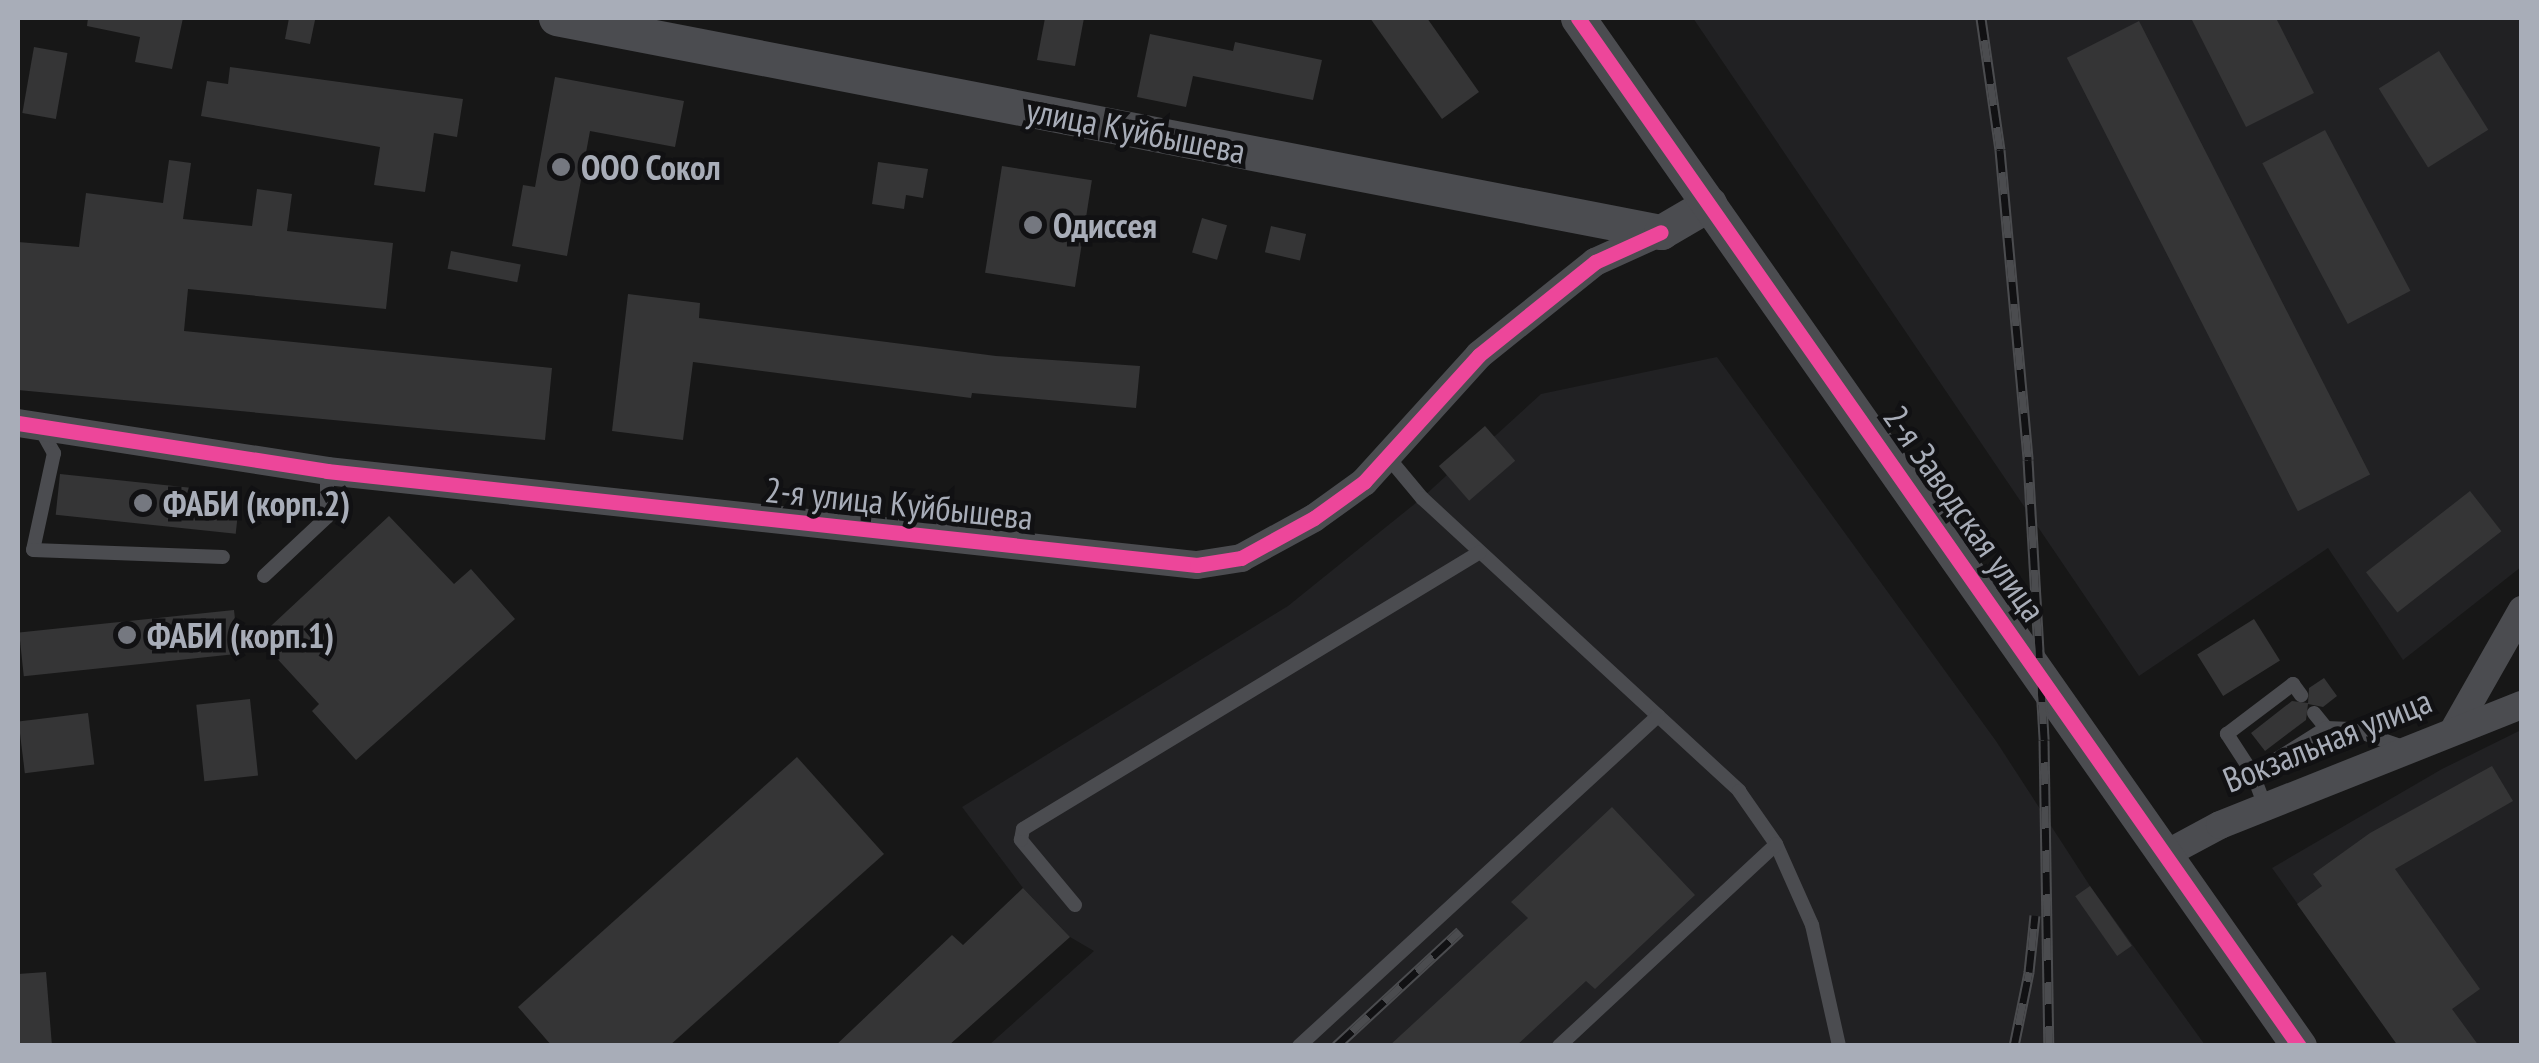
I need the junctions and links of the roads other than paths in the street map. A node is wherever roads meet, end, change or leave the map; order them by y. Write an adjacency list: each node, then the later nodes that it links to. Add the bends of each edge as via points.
1 (556, 18): 4 (street, улица Куйбышева)
2 (1578, 18): 3 (street, 2-я Заводская улица)
3 (1709, 204): 4 (street); 24 (street, 2-я Заводская улица)
4 (1661, 232): 6 (street, 2-я улица Куйбышева, via 1595,262 1479,355)
5 (29, 425): 7 (street, 2-я улица Куйбышева); 9 (lane, via 54,453 33,550)
6 (1387, 456): 7 (street, 2-я улица Куйбышева, via 1314,518 1241,558 1197,565); 8 (lane)
7 (328, 471): 10 (lane, via 327,517)
8 (1480, 552): 15 (lane); 25 (lane, via 1023,829 1021,840)
9 (223, 557)
10 (264, 576)
11 (2522, 610): 18 (street)
12 (2301, 695): 21 (lane, via 2292,684 2278,704 2227,734)
13 (2522, 705): 18 (street, Вокзальная улица)
14 (2314, 713): 17 (lane)
15 (1658, 716): 23 (lane, via 1739,791); 26 (lane)
16 (2295, 728): 19 (lane)
17 (2326, 728): 19 (lane); 20 (lane)
18 (2454, 728): 20 (street, Вокзальная улица)
19 (2306, 741): 21 (lane, via 2280,749)
20 (2406, 748): 22 (street, Вокзальная улица)
21 (2253, 774): 22 (lane)
22 (2265, 806): 24 (street, Вокзальная улица)
23 (1776, 844): 27 (lane); 28 (lane, via 1812,925)
24 (2166, 854): 29 (street, 2-я Заводская улица)
25 (1076, 905)
26 (1299, 1046)
27 (1558, 1046)
28 (1839, 1046)
29 (2299, 1046)

